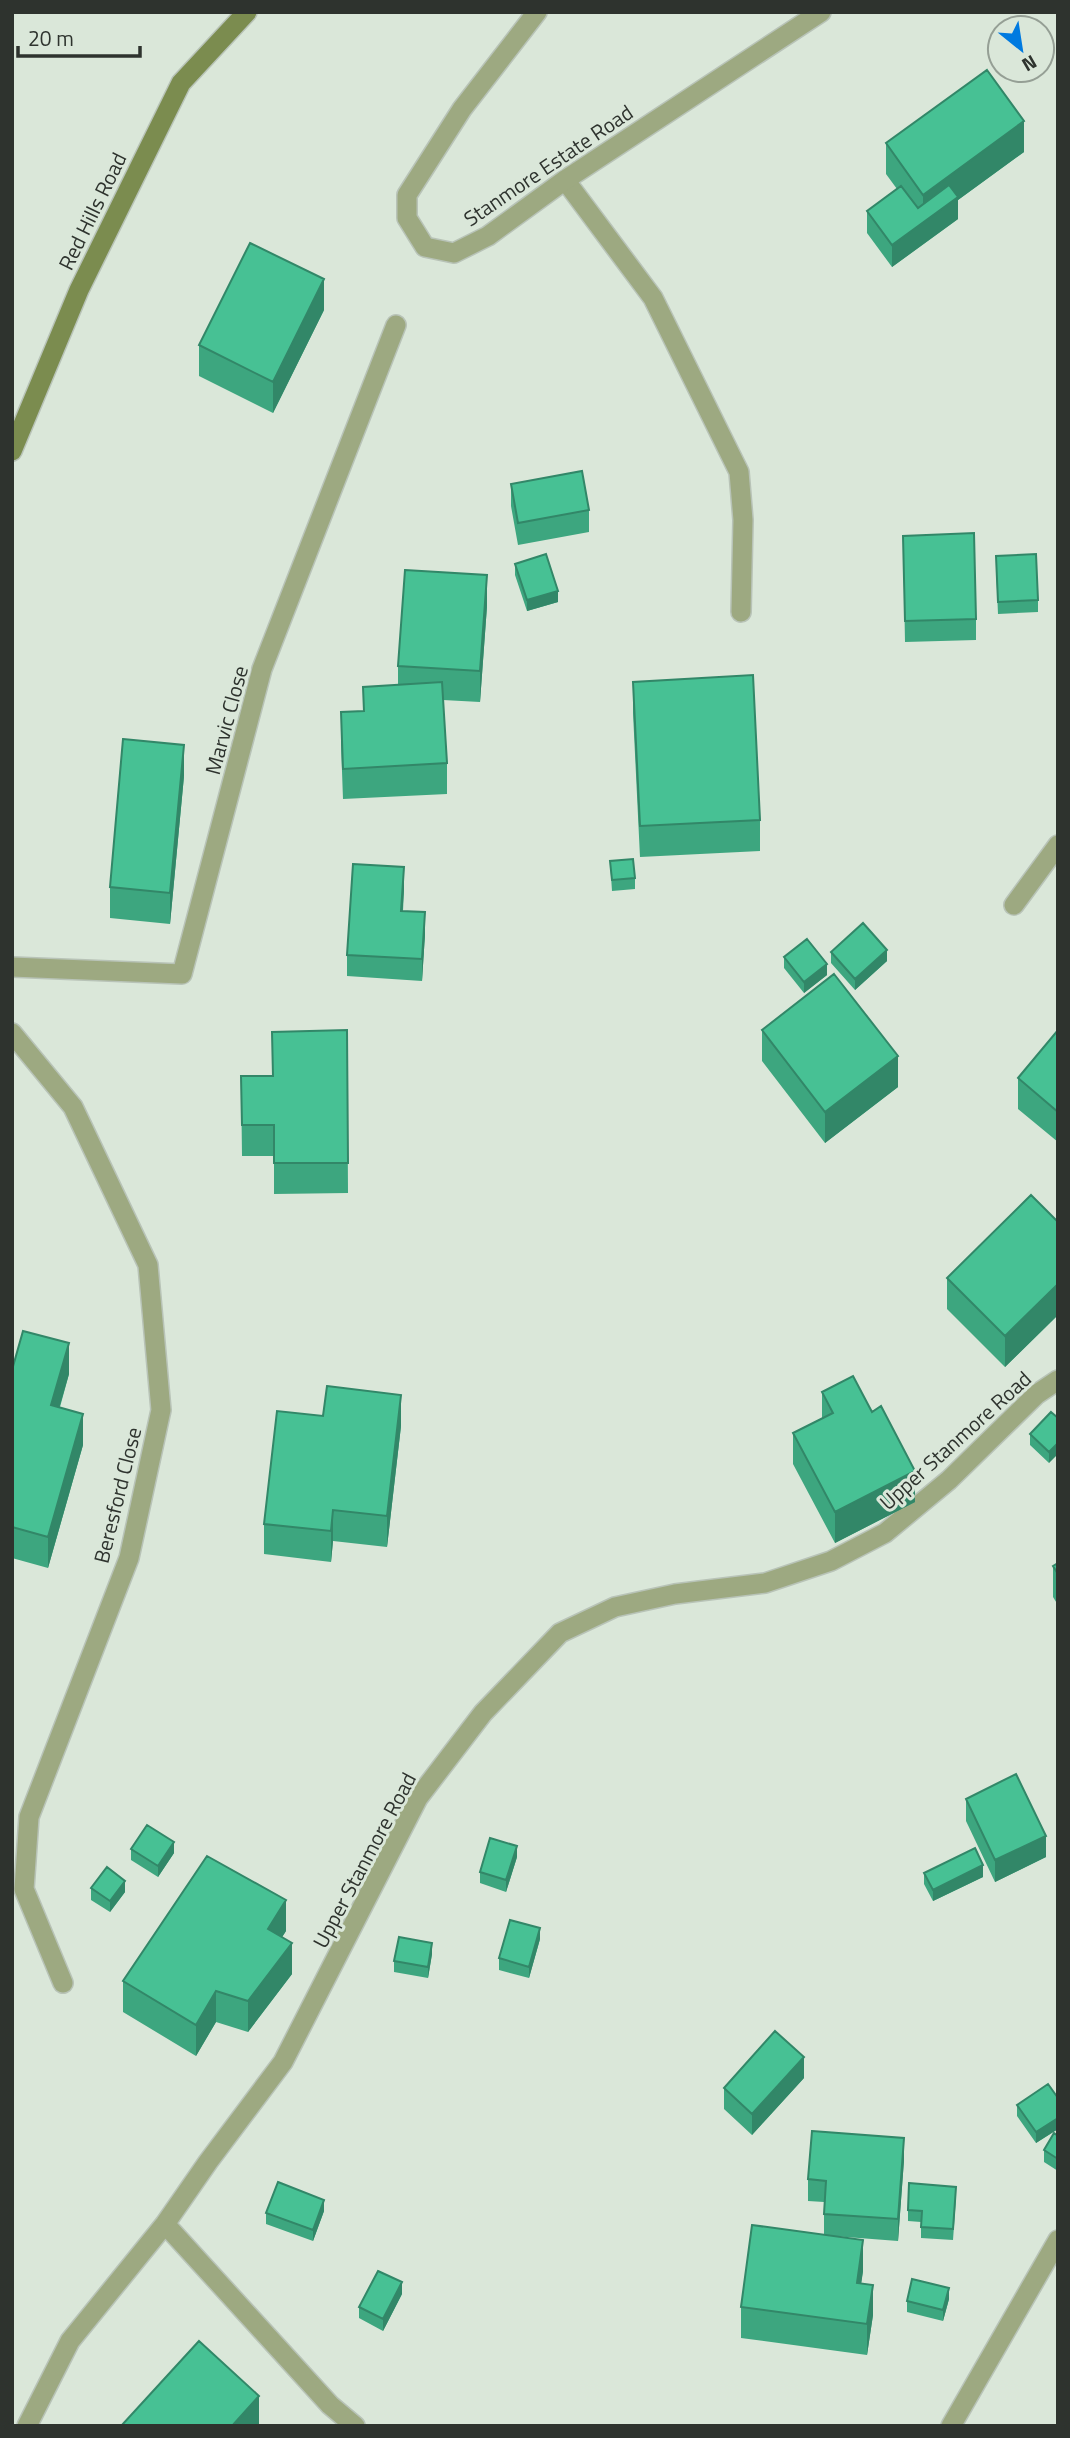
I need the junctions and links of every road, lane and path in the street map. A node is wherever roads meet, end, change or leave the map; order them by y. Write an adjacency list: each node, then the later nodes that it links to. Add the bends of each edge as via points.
1 (247, 12): 6 (main road, Red Hills Road, via 181,83 79,290)
2 (537, 12): 4 (street, Stanmore Estate Road, via 462,109 407,195 407,218 425,247 454,253 488,236)
3 (821, 12): 4 (street, Stanmore Estate Road)
4 (565, 180): 7 (street, via 653,298 739,472)
5 (397, 325): 10 (street, Marvic Close, via 262,669 182,974)
6 (12, 451)
7 (741, 612)
8 (1058, 845): 9 (street)
9 (1014, 905)
10 (12, 967)
11 (12, 1033): 13 (street, Beresford Close, via 73,1107 148,1265 161,1410 128,1558 29,1817 24,1889)
12 (1058, 1380): 14 (street, Upper Stanmore Road, via 885,1533 831,1561 765,1583 615,1607 559,1633 483,1713 418,1798 284,2062)
13 (63, 1983)
14 (165, 2224): 16 (street, Upper Stanmore Road, via 70,2341); 17 (street)
15 (1058, 2240): 18 (street)
16 (27, 2426)
17 (355, 2426)
18 (951, 2426)

